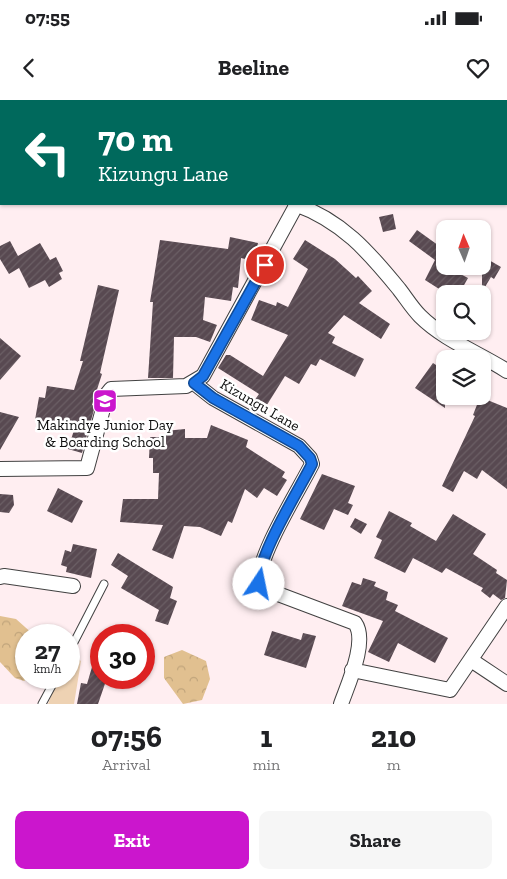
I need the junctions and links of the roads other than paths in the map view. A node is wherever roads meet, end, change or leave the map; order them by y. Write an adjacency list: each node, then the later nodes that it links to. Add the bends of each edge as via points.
1 (295, 205): 4 (street, via 203,376)
2 (298, 205): 3 (street, via 337,224 352,237 419,315 435,329)
3 (507, 370)
4 (194, 383): 5 (street, via 111,389 88,468); 12 (street, Kizungu Lane, via 213,398 299,446 310,458 312,464 258,575 259,584 355,623 360,630 360,642)
5 (0, 469)
6 (0, 577): 8 (street)
7 (104, 584): 10 (lane)
8 (73, 586)
9 (507, 606): 11 (street)
10 (80, 631)
11 (471, 660): 12 (street, via 450,690); 13 (street)
12 (352, 670): 16 (street, Kizungu Lane)
13 (507, 684)
14 (50, 689): 15 (lane)
15 (42, 704)
16 (341, 704)

